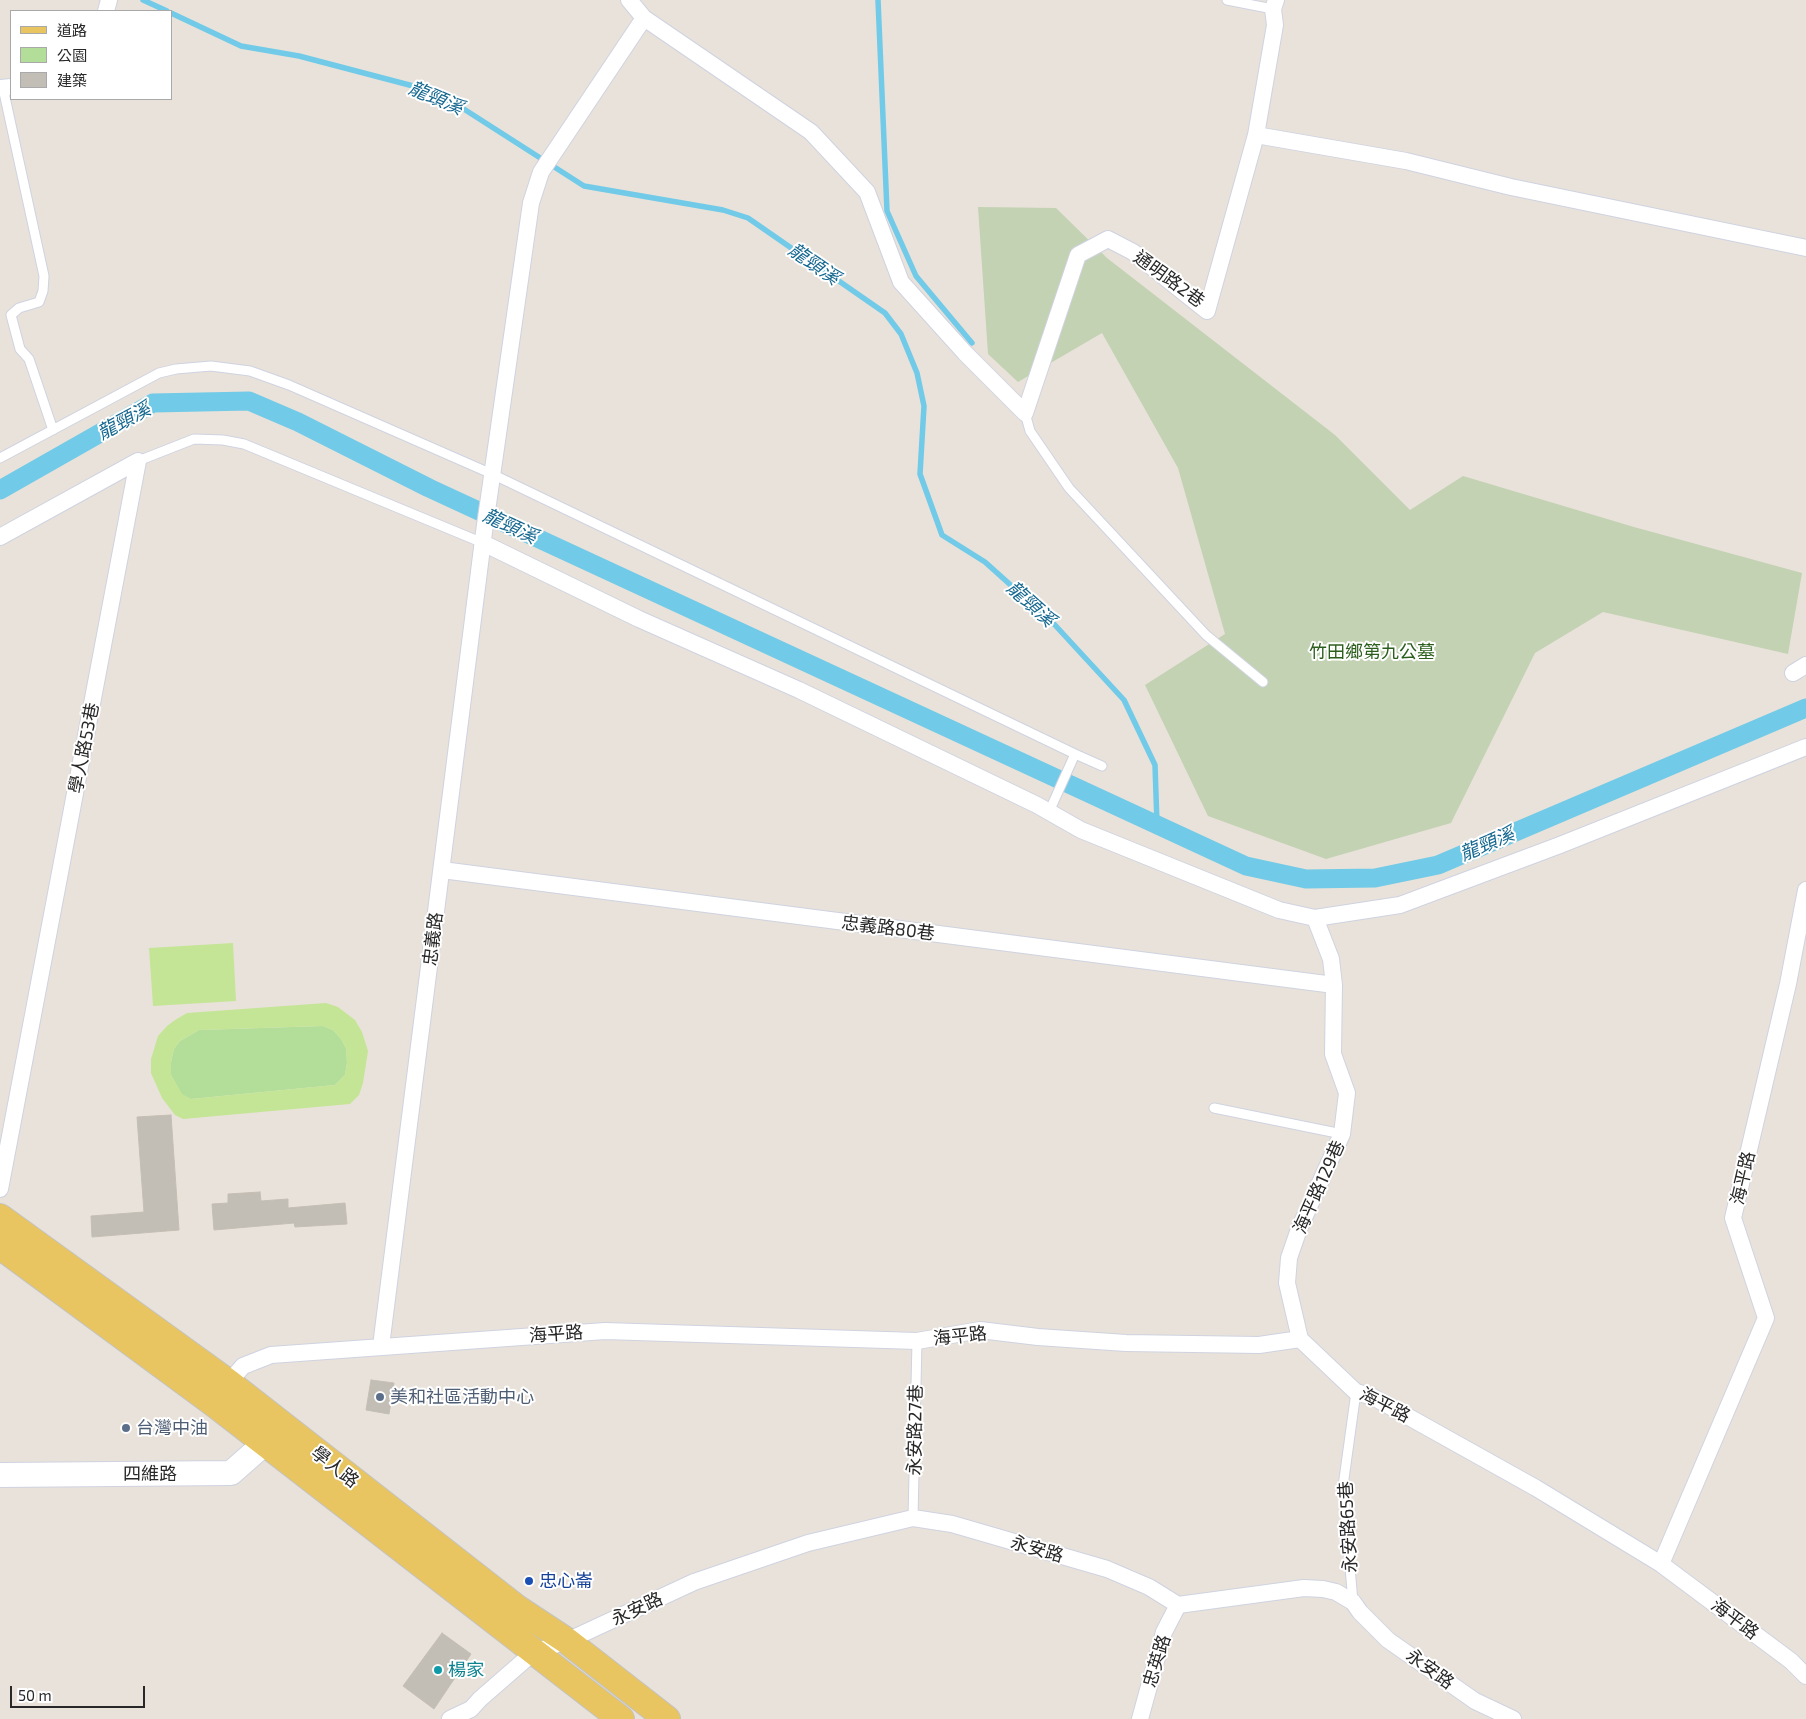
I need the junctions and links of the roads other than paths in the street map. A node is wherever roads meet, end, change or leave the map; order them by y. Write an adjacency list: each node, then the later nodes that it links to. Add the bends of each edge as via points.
1 (629, 0): 4 (street)
2 (1227, 0): 3 (lane)
3 (1274, 5): 6 (street, 通明路2巷, via 1275,25)
4 (644, 18): 8 (street, via 811,132 867,192 901,282); 12 (street, 忠義路, via 541,172 531,203)
5 (5, 88): 9 (lane, via 44,276 40,302 19,308 11,315 20,350 29,359)
6 (1256, 135): 7 (street, via 1406,161 1512,187); 8 (street, 通明路2巷, via 1206,311 1133,252 1108,239 1078,255)
7 (1806, 248)
8 (1025, 413): 15 (lane, via 1030,431 1069,488 1206,635)
9 (53, 430): 10 (lane); 12 (lane, via 159,373 194,367 229,367 276,379)
10 (0, 458)
11 (138, 461): 13 (street); 14 (lane, via 194,439 244,444); 26 (street, 學人路53巷)
12 (492, 479): 14 (street, 忠義路); 17 (lane)
13 (0, 536)
14 (483, 538): 19 (street, via 639,618 799,690); 20 (street, 忠義路)
15 (1263, 682)
16 (1806, 747): 22 (street, via 1400,905)
17 (1075, 754): 18 (lane); 19 (lane)
18 (1102, 766)
19 (1050, 812): 22 (street, via 1081,830 1279,910)
20 (442, 870): 23 (street, 忠義路80巷); 31 (street, 忠義路)
21 (1806, 890): 38 (street, 海平路, via 1788,984 1733,1218 1766,1318)
22 (1315, 918): 23 (street, 海平路129巷, via 1331,960)
23 (1334, 985): 25 (street, 海平路129巷, via 1333,1054 1347,1093)
24 (1214, 1108): 25 (lane)
25 (1342, 1134): 29 (street, 海平路129巷, via 1289,1258 1287,1283)
26 (0, 1189)
27 (0, 1217): 32 (main road, 學人路)
28 (0, 1246): 34 (main road, 學人路)
29 (1300, 1339): 30 (street, 海平路, via 1259,1345 1126,1343 980,1330); 33 (street, 海平路)
30 (917, 1341): 31 (street, 海平路, via 605,1331); 37 (lane, 永安路27巷)
31 (381, 1346): 32 (street, 海平路, via 271,1355 243,1366)
32 (228, 1382): 34 (street, 海平路); 35 (main road, 學人路)
33 (1356, 1392): 38 (street, 海平路, via 1373,1397 1536,1488); 39 (lane, 永安路65巷, via 1343,1486)
34 (212, 1403): 35 (main road, 學人路)
35 (272, 1434): 36 (main road, 四維路, via 230,1474); 41 (main road, 學人路); 42 (main road, 學人路)
36 (0, 1475)
37 (912, 1518): 40 (street, 永安路, via 952,1524 1108,1569 1150,1587); 41 (street, 永安路, via 808,1543 694,1582)
38 (1661, 1564): 43 (street, 海平路, via 1791,1660)
39 (1352, 1602): 40 (street, 永安路, via 1323,1588 1304,1588); 48 (street, 永安路, via 1388,1640 1474,1701)
40 (1178, 1606): 47 (street, 忠英路, via 1164,1632)
41 (567, 1641): 42 (street, 永安路); 46 (main road, 學人路)
42 (534, 1652): 44 (street, via 471,1709); 45 (main road, 學人路)
43 (1806, 1676)
44 (450, 1719)
45 (621, 1719)
46 (667, 1719)
47 (1140, 1719)
48 (1512, 1719)

